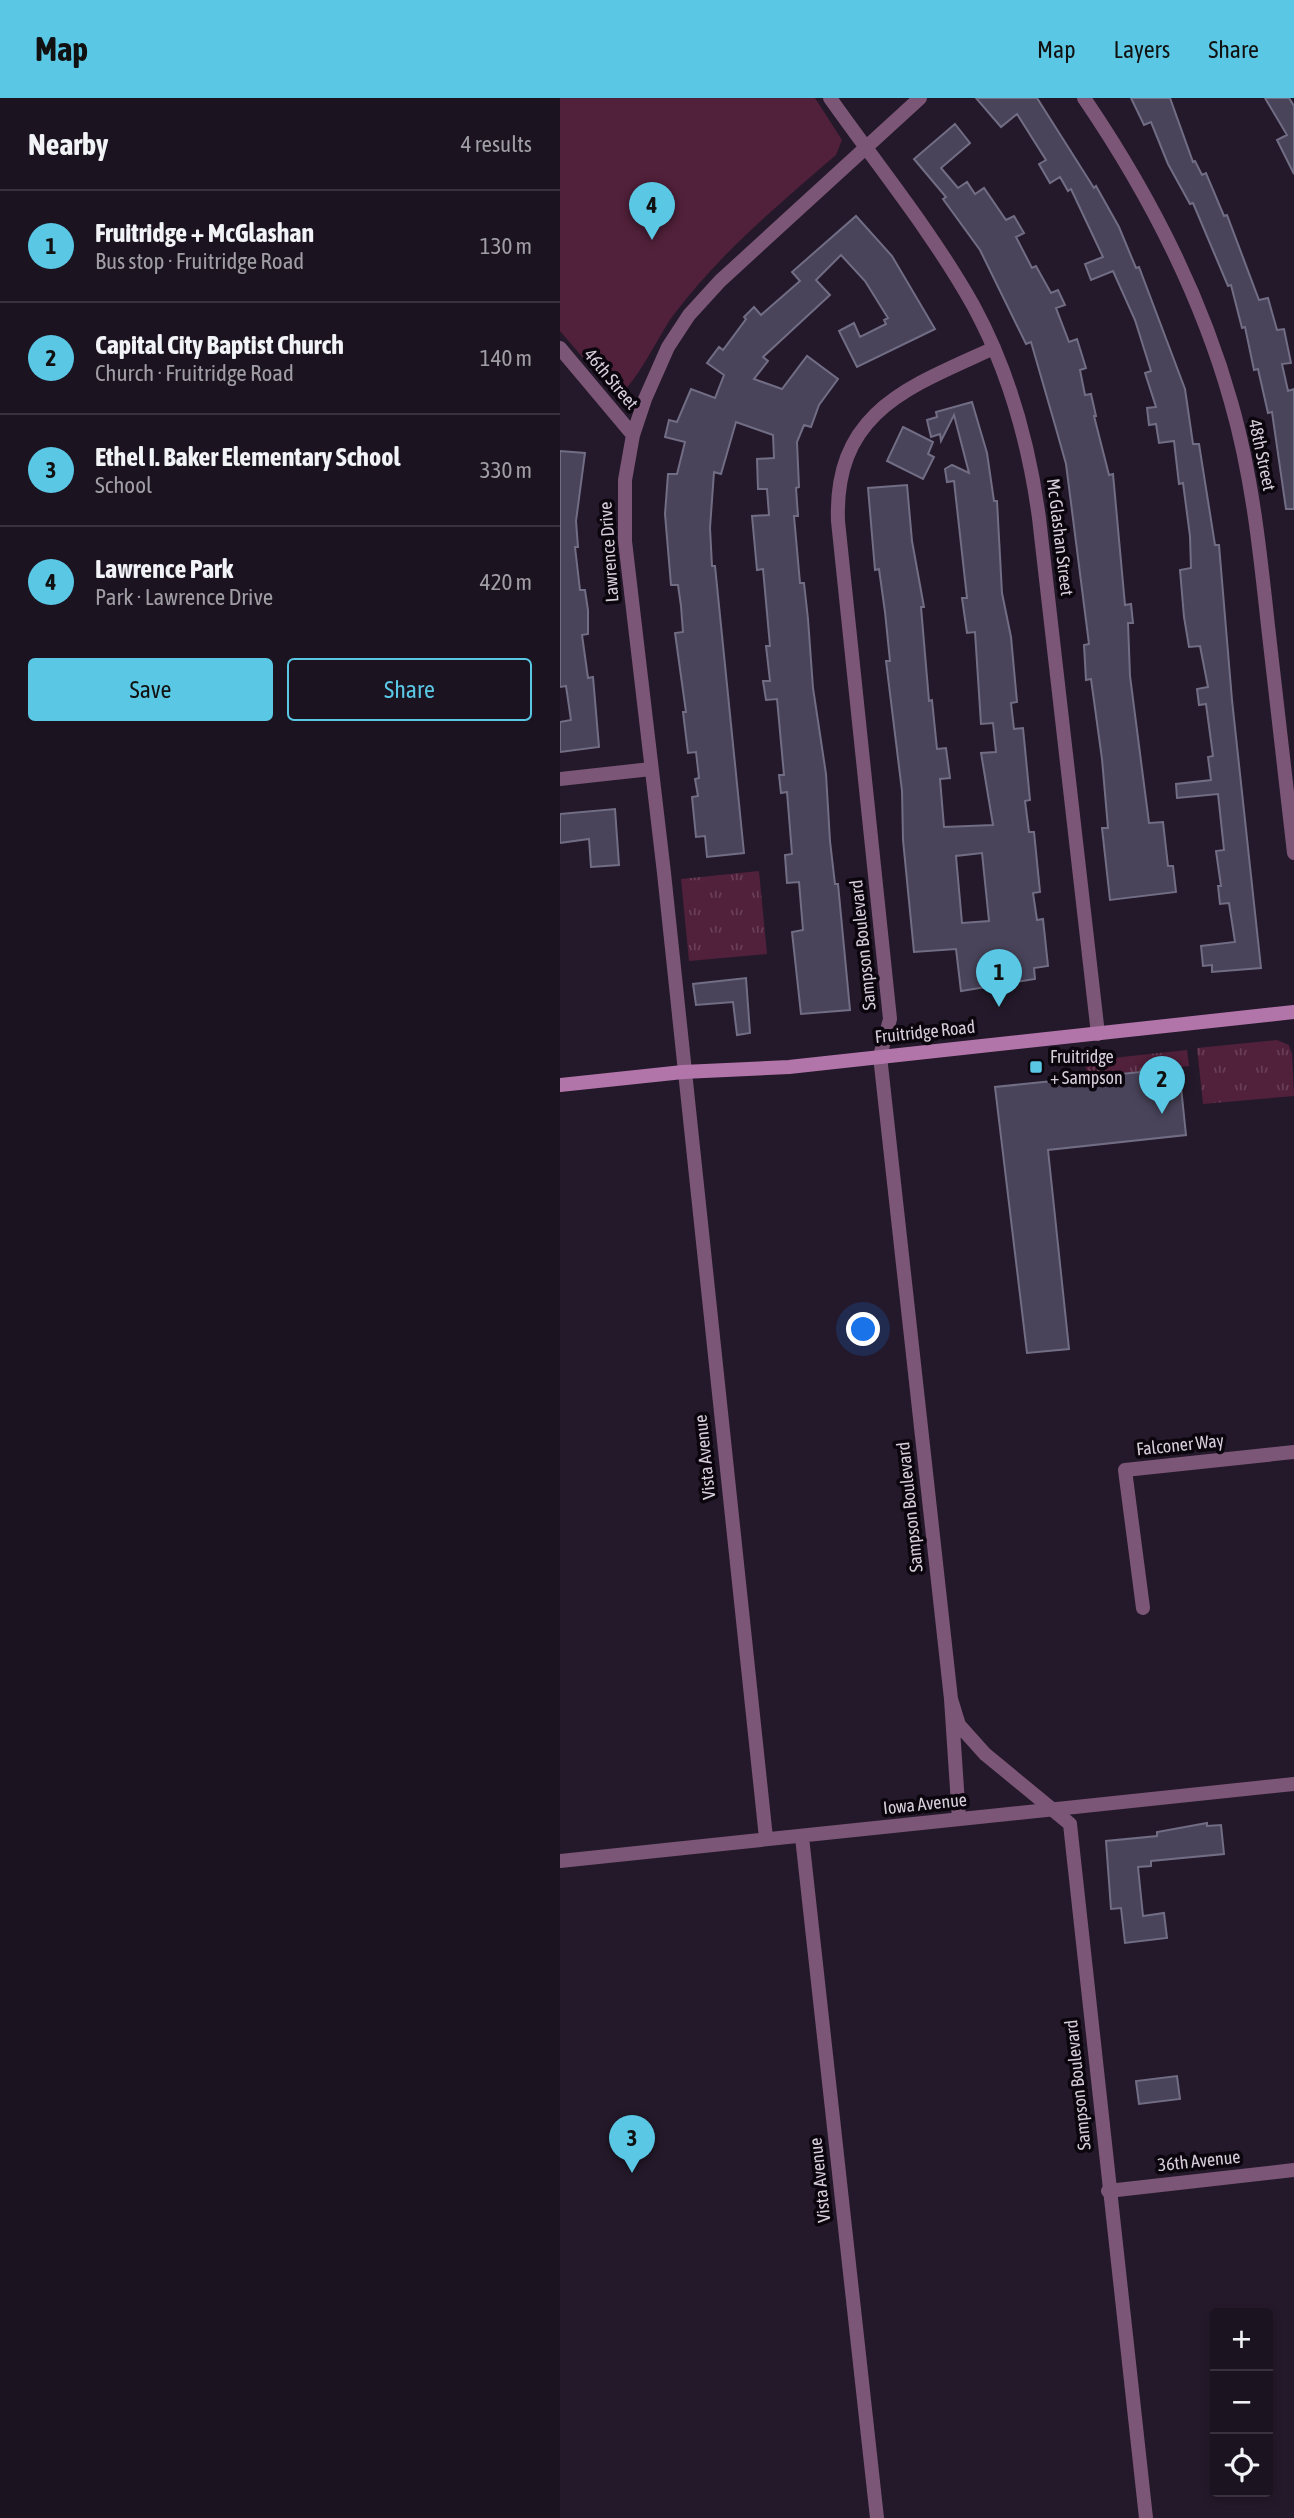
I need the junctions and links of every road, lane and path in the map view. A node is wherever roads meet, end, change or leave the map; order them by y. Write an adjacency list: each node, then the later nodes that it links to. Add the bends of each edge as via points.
1 (830, 98): 4 (street, Mc Glashan Street)
2 (920, 98): 4 (street, Lawrence Drive)
3 (1084, 98): 10 (street, 48th Street, via 1147,197 1177,255 1231,403 1257,531)
4 (865, 148): 6 (street, Mc Glashan Street, via 947,260); 7 (street, Lawrence Drive, via 720,281 690,315 652,383)
5 (560, 348): 7 (street, 46th Street)
6 (994, 348): 12 (street, Mc Glashan Street, via 1013,397 1034,477); 13 (street, Sampson Boulevard, via 885,403 855,439 840,478 838,521 890,1019)
7 (634, 435): 8 (street, Lawrence Drive, via 623,519)
8 (651, 769): 9 (street); 14 (street, Lawrence Drive)
9 (560, 779)
10 (1294, 853)
11 (1294, 1012): 12 (main road, Fruitridge Road)
12 (1098, 1034): 13 (main road, Fruitridge Road)
13 (880, 1056): 14 (main road, Fruitridge Road, via 789,1067); 18 (street, Sampson Boulevard)
14 (683, 1072): 15 (main road, Fruitridge Road); 23 (street, Vista Avenue)
15 (560, 1085)
16 (1294, 1452): 17 (street, Falconer Way, via 1125,1470)
17 (1143, 1608)
18 (951, 1699): 20 (street, Sampson Boulevard, via 959,1725 985,1754); 21 (street, Sampson Boulevard)
19 (1294, 1784): 20 (street, Iowa Avenue)
20 (1058, 1810): 21 (street, Iowa Avenue); 26 (street, Sampson Boulevard, via 1070,1824)
21 (958, 1819): 22 (street, Iowa Avenue)
22 (802, 1837): 23 (street, Iowa Avenue); 27 (street, Vista Avenue)
23 (766, 1838): 24 (street, Iowa Avenue)
24 (560, 1861)
25 (1294, 2170): 26 (street, 36th Avenue)
26 (1108, 2191): 28 (street, Sampson Boulevard)
27 (877, 2518)
28 (1146, 2518)

